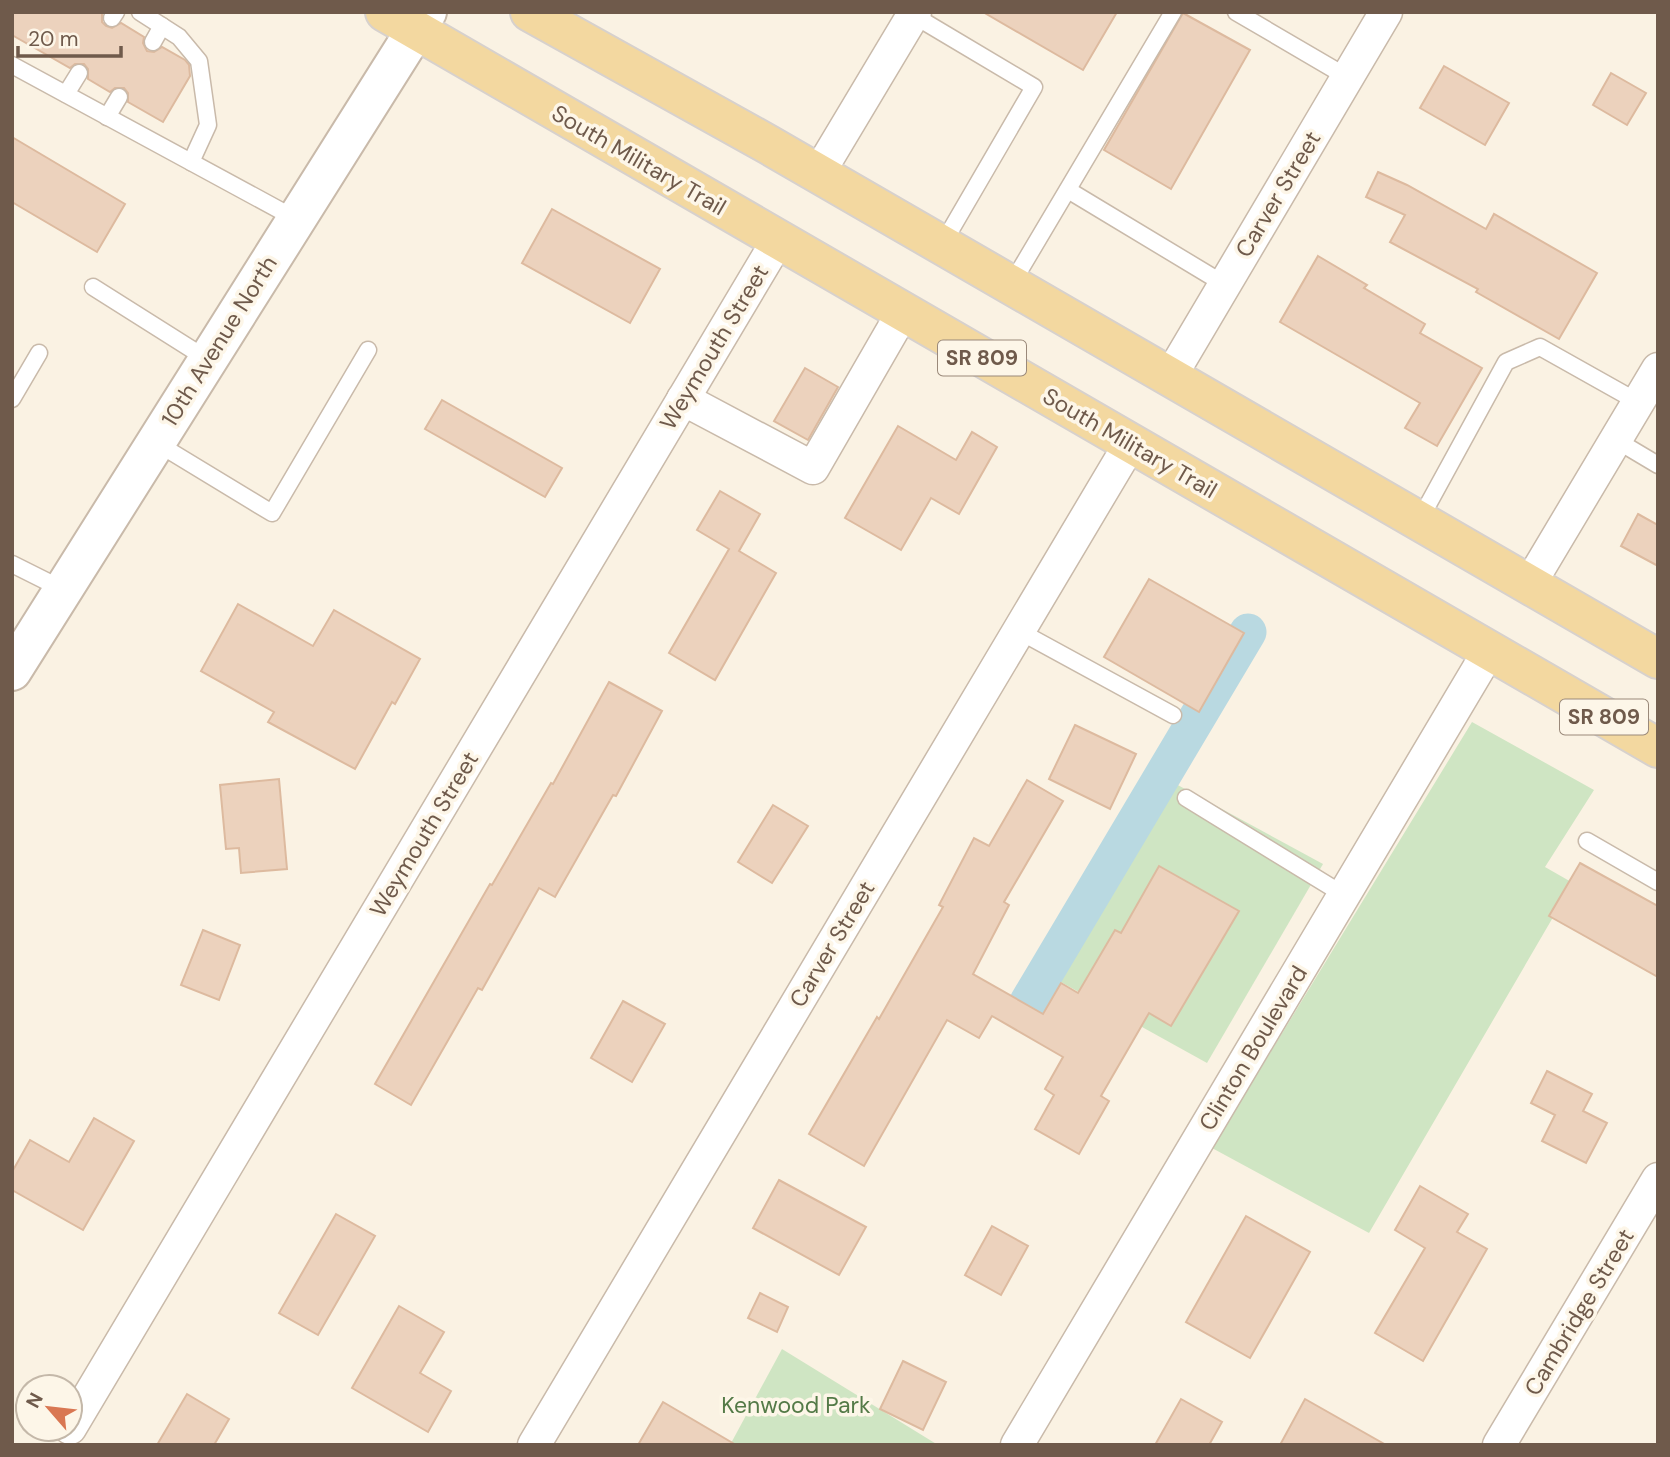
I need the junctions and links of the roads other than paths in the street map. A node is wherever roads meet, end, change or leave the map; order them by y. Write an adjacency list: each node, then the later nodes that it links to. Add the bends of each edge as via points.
1 (140, 12): 8 (lane)
2 (530, 12): 17 (main road)
3 (1174, 12): 18 (lane)
4 (1236, 12): 12 (lane)
5 (1386, 12): 12 (street, Carver Street)
6 (914, 14): 17 (street); 21 (lane, via 1034,87)
7 (409, 18): 19 (street, 10th Avenue North); 20 (main road, South Military Trail / SR 809)
8 (162, 26): 9 (lane); 16 (lane, via 179,37 199,61 208,125)
9 (153, 42)
10 (12, 65): 13 (lane)
11 (79, 73): 13 (lane)
12 (1348, 77): 22 (street, Carver Street)
13 (66, 94): 15 (lane)
14 (119, 97): 15 (lane)
15 (107, 117): 16 (lane)
16 (191, 163): 19 (lane)
17 (818, 174): 21 (main road)
18 (1068, 190): 22 (lane); 23 (lane)
19 (296, 219): 28 (street, 10th Avenue North)
20 (778, 240): 25 (main road, South Military Trail / SR 809); 32 (street, Weymouth Street)
21 (942, 245): 23 (main road)
22 (1224, 284): 30 (street, Carver Street)
23 (1011, 285): 30 (main road)
24 (93, 287): 28 (lane)
25 (903, 312): 32 (street, via 813,468); 36 (main road, South Military Trail / SR 809)
26 (368, 350): 35 (lane, via 272,513)
27 (39, 353): 31 (lane)
28 (207, 359): 35 (street, 10th Avenue North)
29 (1658, 369): 33 (street)
30 (1170, 377): 38 (main road)
31 (12, 399)
32 (683, 399): 53 (street, Weymouth Street)
33 (1638, 402): 34 (street); 38 (lane, via 1540,347 1506,362)
34 (1616, 440): 37 (lane); 40 (street)
35 (155, 442): 41 (street, 10th Avenue North)
36 (1130, 444): 42 (street, Carver Street); 43 (main road, South Military Trail / SR 809)
37 (1658, 465)
38 (1419, 521): 40 (main road)
39 (12, 564): 41 (lane)
40 (1529, 584): 44 (main road)
41 (62, 589): 45 (street, 10th Avenue North)
42 (1018, 631): 46 (lane); 54 (street, Carver Street)
43 (1489, 651): 47 (main road, South Military Trail / SR 809); 51 (street, Clinton Boulevard)
44 (1658, 659)
45 (12, 671)
46 (1173, 715)
47 (1658, 748)
48 (1186, 798): 51 (lane)
49 (1587, 841): 50 (lane)
50 (1658, 882)
51 (1344, 895): 55 (street, Clinton Boulevard)
52 (1658, 1179): 56 (street, Cambridge Street)
53 (84, 1405)
54 (534, 1445)
55 (1017, 1445)
56 (1499, 1445)

